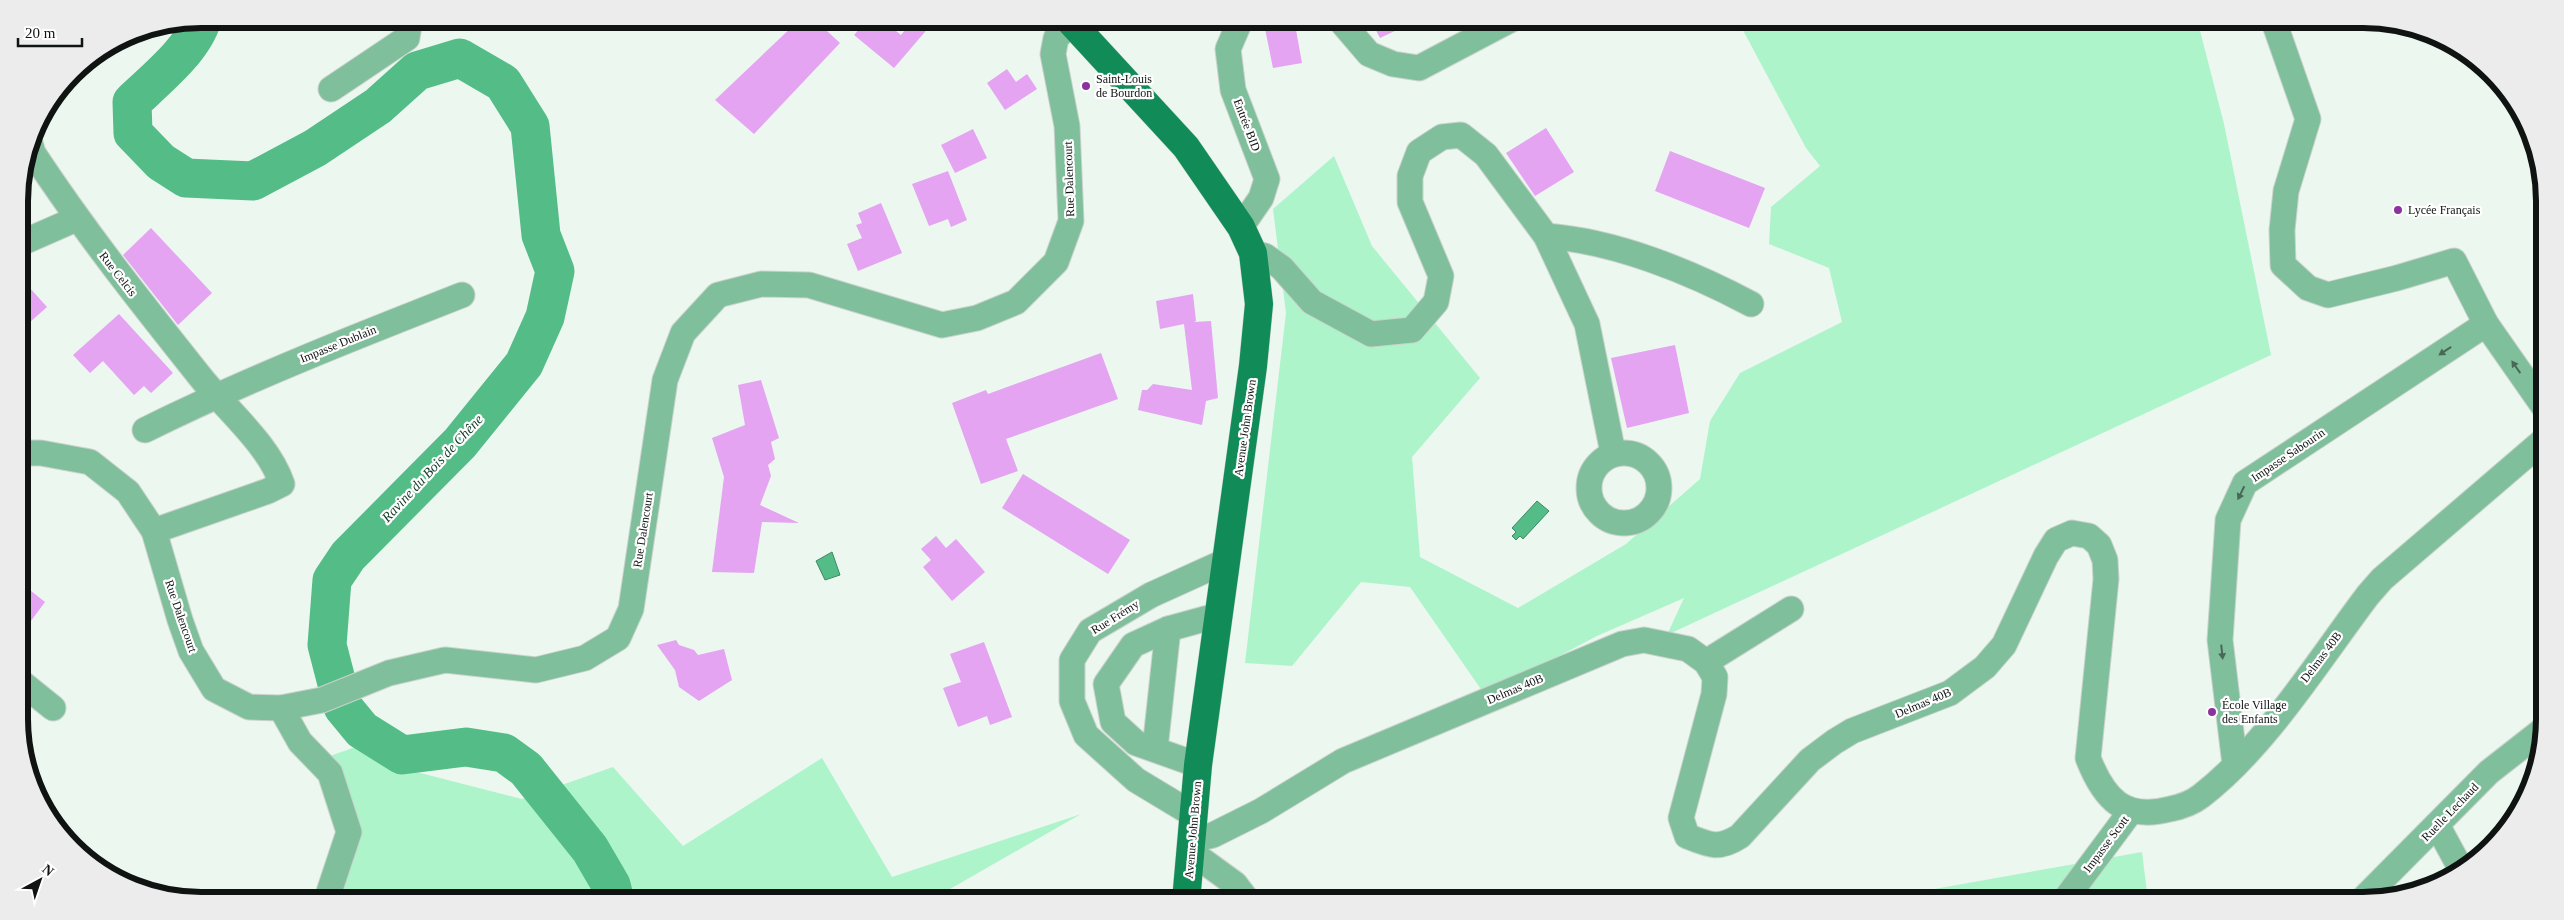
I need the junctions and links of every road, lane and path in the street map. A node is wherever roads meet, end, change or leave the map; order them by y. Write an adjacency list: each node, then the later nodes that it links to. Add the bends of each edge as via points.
1 (409, 28): 8 (street, via 407,38)
2 (1064, 28): 32 (street, Rue Dalencourt, via 1056,38 1052,54 1067,126 1071,221 1056,262 1016,302 977,318 942,325 809,284 760,284 718,295 683,333 665,380 631,609 618,638 585,658 536,670 445,660 389,673 322,700)
3 (1076, 28): 11 (main road, Avenue John Brown, via 1186,146)
4 (1237, 28): 11 (street, Entrée BID, via 1228,49 1233,90 1267,179 1261,198)
5 (1347, 28): 6 (street, via 1369,54 1392,64 1419,68)
6 (1495, 28)
7 (2276, 28): 17 (street, via 2308,119 2286,191 2283,265 2308,288 2328,295 2454,261)
8 (331, 89)
9 (34, 155): 10 (street, Rue Celcis)
10 (76, 219): 13 (street); 18 (street, Rue Celcis)
11 (1241, 227): 14 (main road, Avenue John Brown)
12 (1546, 236): 14 (street, via 1486,155 1462,135 1442,137 1419,152 1410,176 1410,202 1441,276 1436,302 1412,330 1371,334 1312,302 1282,268 1265,256); 16 (street, via 1613,247 1712,283); 23 (street, via 1587,324)
13 (28, 240)
14 (1253, 253): 25 (main road, Avenue John Brown, via 1259,304)
15 (462, 294): 18 (street, Impasse Dublain)
16 (1751, 304)
17 (2486, 324): 19 (street, one-way to 17); 36 (street, Impasse Sabourin, one-way to 36, via 2245,483 2228,520 2220,640)
18 (216, 395): 20 (street, Impasse Dublain); 24 (street, Rue Celcis, via 275,464 282,484)
19 (2536, 396)
20 (145, 430)
21 (2536, 447): 36 (street, Delmas 40B, via 2382,579 2268,729)
22 (28, 453): 24 (street, Rue Dalencourt, via 90,462 128,492)
23 (1613, 453)
24 (154, 531): 32 (street, Rue Dalencourt, via 191,651 214,689 248,706)
25 (1226, 561): 27 (main road, Avenue John Brown); 39 (street, Rue Frémy, via 1151,594 1090,631 1072,660 1072,701 1086,734)
26 (1791, 609): 29 (street)
27 (1219, 615): 28 (street); 35 (main road, Avenue John Brown)
28 (1168, 630): 34 (street); 34 (street, via 1133,645 1106,684 1113,722 1136,743)
29 (1706, 662): 37 (street, Delmas 40B, via 1715,677 1714,694 1681,818 1687,836 1710,845 1727,844 1740,836 1810,760 1834,742 1852,731 1950,693 1985,667 2004,645 2056,540 2072,533 2089,536 2100,545 2106,579 2088,758 2109,795); 39 (street, Delmas 40B, via 1688,649 1673,644 1644,640 1622,644 1343,761 1261,811 1213,835)
30 (28, 688): 31 (street)
31 (53, 708)
32 (281, 708): 41 (street, via 300,742 330,773 349,832)
33 (2535, 736): 38 (street, Ruelle Lechaud, via 2489,772)
34 (1155, 750): 35 (street)
35 (1198, 765): 39 (main road, Avenue John Brown)
36 (2234, 765): 37 (street, Delmas 40B, via 2200,797 2180,807 2151,814)
37 (2131, 811): 44 (street, Impasse Scott)
38 (2437, 826): 40 (street); 45 (street, Ruelle Lechaud)
39 (1192, 836): 42 (main road, Avenue John Brown); 43 (street, Rue Frémy)
40 (2458, 864)
41 (329, 892)
42 (1187, 892)
43 (1241, 892)
44 (2071, 892)
45 (2370, 892)

